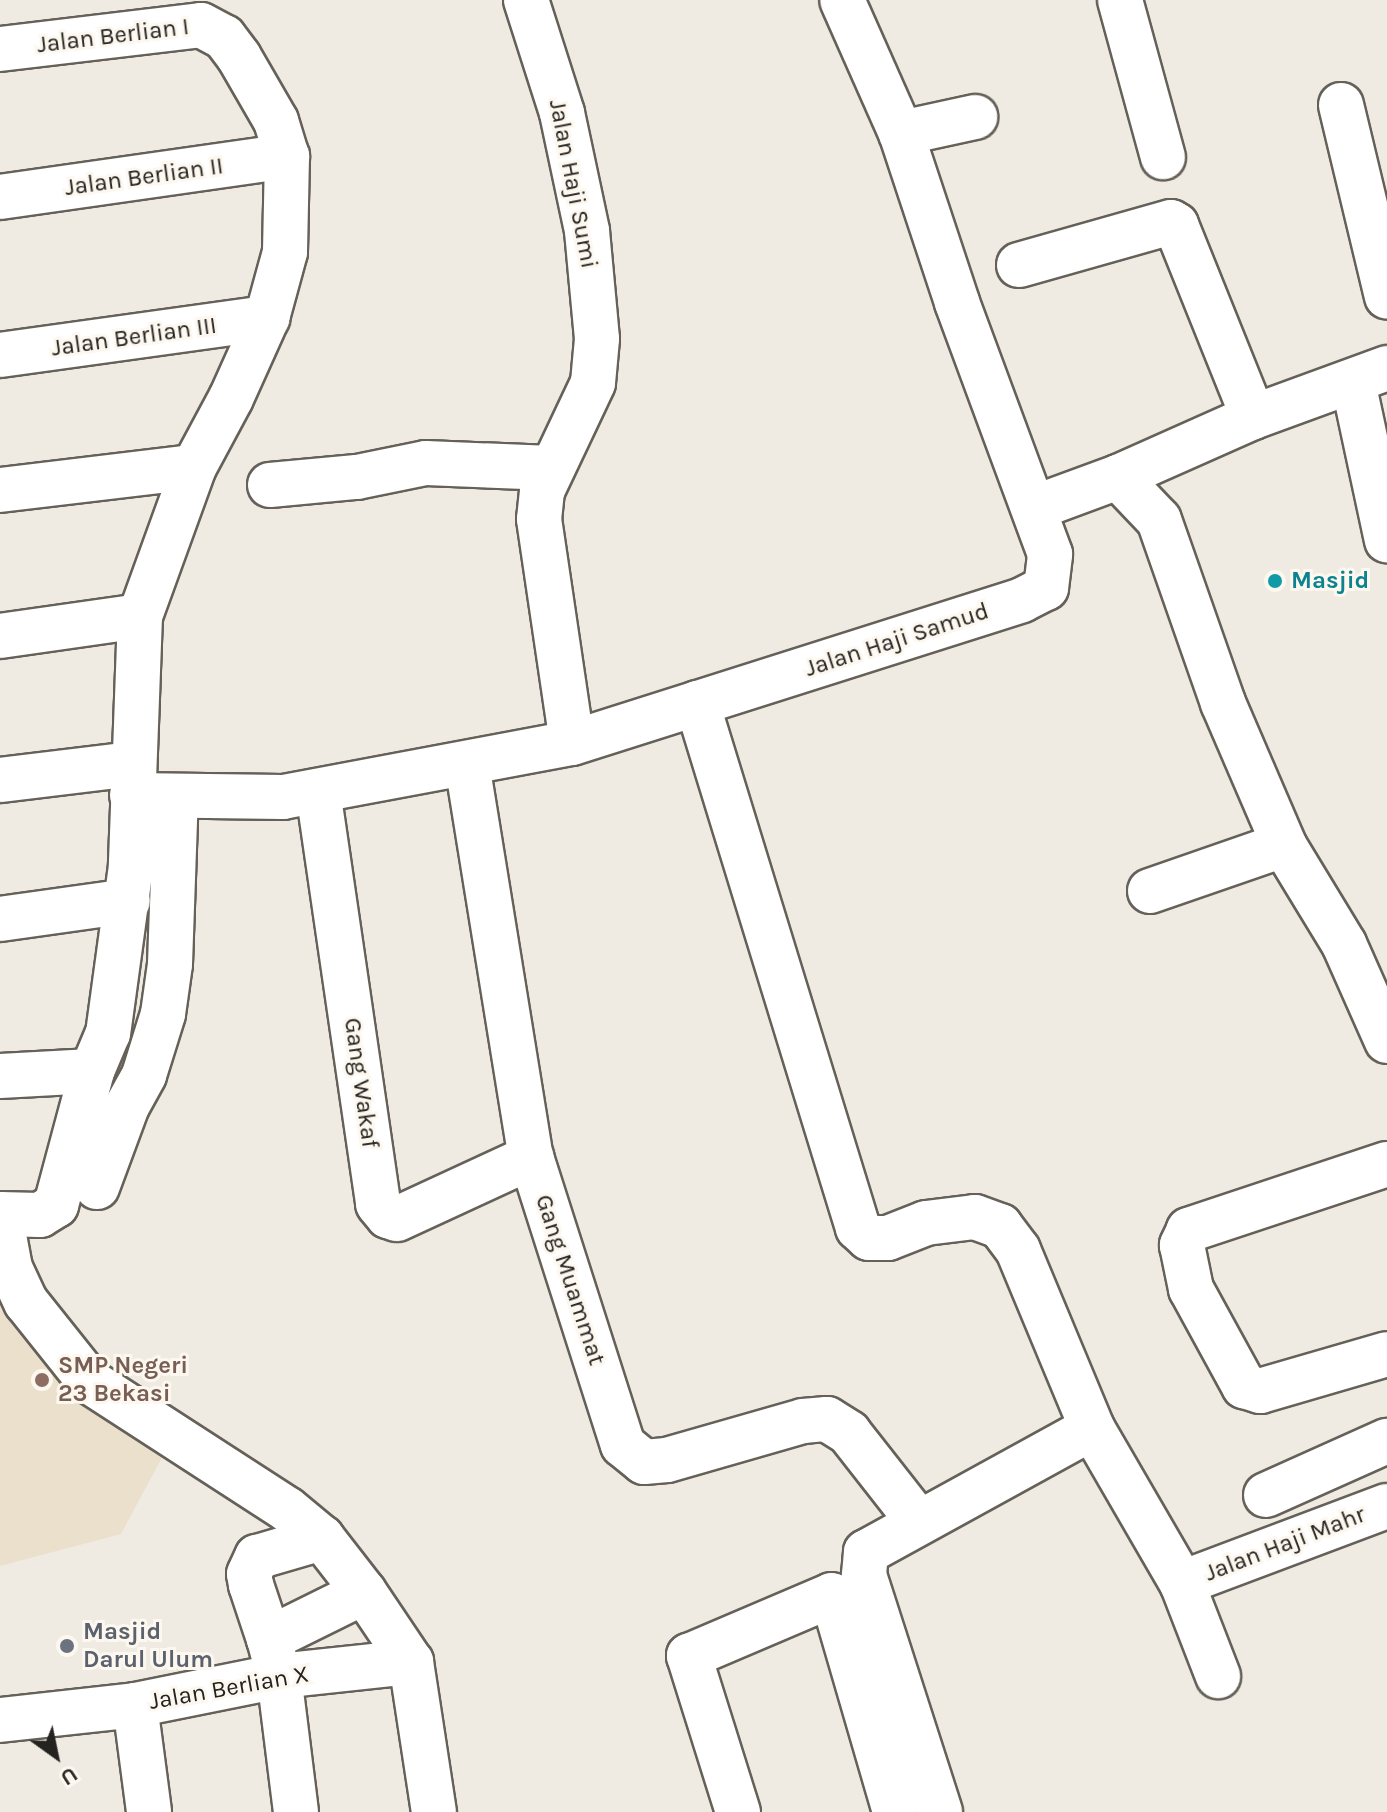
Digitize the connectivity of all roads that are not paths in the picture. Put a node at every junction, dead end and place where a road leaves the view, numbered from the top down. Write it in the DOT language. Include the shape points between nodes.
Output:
graph roads {
  1 [pos="526,0"];
  2 [pos="842,0"];
  3 [pos="1120,0"];
  4 [pos="0,49"];
  5 [pos="1341,105"];
  6 [pos="975,117"];
  7 [pos="901,133"];
  8 [pos="287,156"];
  9 [pos="1163,157"];
  10 [pos="0,197"];
  11 [pos="1019,265"];
  12 [pos="1387,297"];
  13 [pos="267,318"];
  14 [pos="0,355"];
  15 [pos="1370,375"];
  16 [pos="1253,417"];
  17 [pos="194,467"];
  18 [pos="552,468"];
  19 [pos="1118,477"];
  20 [pos="270,485"];
  21 [pos="0,490"];
  22 [pos="1034,508"];
  23 [pos="1387,540"];
  24 [pos="140,616"];
  25 [pos="0,636"];
  26 [pos="697,703"];
  27 [pos="572,743"];
  28 [pos="467,764"];
  29 [pos="0,780"];
  30 [pos="132,780"];
  31 [pos="318,791"];
  32 [pos="176,796"];
  33 [pos="1285,847"];
  34 [pos="1150,891"];
  35 [pos="128,901"];
  36 [pos="0,919"];
  37 [pos="170,964"];
  38 [pos="1387,1041"];
  39 [pos="100,1052"];
  40 [pos="0,1076"];
  41 [pos="531,1157"];
  42 [pos="1387,1164"];
  43 [pos="97,1187"];
  44 [pos="0,1214"];
  45 [pos="1387,1354"];
  46 [pos="1092,1428"];
  47 [pos="1387,1441"];
  48 [pos="1266,1495"];
  49 [pos="1387,1506"];
  50 [pos="918,1521"];
  51 [pos="322,1538"];
  52 [pos="1182,1583"];
  53 [pos="364,1592"];
  54 [pos="274,1658"];
  55 [pos="411,1662"];
  56 [pos="1218,1676"];
  57 [pos="135,1705"];
  58 [pos="0,1720"];
  59 [pos="149,1812"];
  60 [pos="296,1812"];
  61 [pos="434,1812"];
  62 [pos="738,1812"];
  63 [pos="895,1812"];
  64 [pos="940,1812"];
  1 -- 18 [label="street, Jalan Haji Sumi" via="562,113 587,231 597,339 593,383"];
  2 -- 7 [label="street, Jalan Haji Samud"];
  3 -- 9 [label="street"];
  4 -- 8 [label="street, Jalan Berlian I" via="201,25 224,37 276,121"];
  5 -- 12 [label="street"];
  6 -- 7 [label="street"];
  7 -- 22 [label="street, Jalan Haji Samud"];
  8 -- 10 [label="street, Jalan Berlian II"];
  8 -- 13 [label="street" via="285,252"];
  11 -- 16 [label="street" via="1171,222 1176,225"];
  13 -- 14 [label="street, Jalan Berlian III"];
  13 -- 17 [label="street"];
  15 -- 16 [label="street"];
  15 -- 23 [label="street"];
  16 -- 19 [label="street"];
  17 -- 21 [label="street"];
  17 -- 24 [label="street"];
  18 -- 20 [label="street" via="426,463 357,477"];
  18 -- 27 [label="street, Jalan Haji Sumi" via="542,491 539,519"];
  19 -- 22 [label="street"];
  19 -- 33 [label="street" via="1159,520 1223,703"];
  22 -- 26 [label="street, Jalan Haji Samud" via="1050,554 1046,588"];
  24 -- 25 [label="street"];
  24 -- 30 [label="street"];
  26 -- 27 [label="street, Jalan Haji Samud"];
  26 -- 46 [label="street" via="858,1228 869,1238 878,1238 926,1223 975,1217 1000,1226 1018,1250"];
  27 -- 28 [label="street, Jalan Haji Samud"];
  28 -- 31 [label="street, Jalan Haji Samud"];
  28 -- 41 [label="street, Gang Muammat"];
  29 -- 30 [label="street, Jalan Haji Samud"];
  30 -- 32 [label="street, Jalan Haji Samud"];
  30 -- 35 [label="street"];
  31 -- 32 [label="street, Jalan Haji Samud" via="283,797"];
  31 -- 41 [label="street, Gang Wakaf" via="378,1204 397,1219"];
  32 -- 37 [label="street"];
  33 -- 34 [label="street"];
  33 -- 38 [label="street" via="1344,944"];
  35 -- 36 [label="street"];
  35 -- 39 [label="street"];
  37 -- 39 [label="street" via="128,1037"];
  37 -- 43 [label="street" via="163,1014 144,1075"];
  39 -- 40 [label="street"];
  39 -- 44 [label="street" via="56,1205 40,1215"];
  41 -- 50 [label="street, Gang Muammat" via="623,1445 644,1462 667,1460 803,1421 827,1419 849,1433"];
  42 -- 45 [label="street" via="1189,1230 1182,1245 1191,1289 1244,1386 1260,1391"];
  44 -- 51 [label="street" via="10,1268 26,1302 89,1381 287,1509"];
  46 -- 50 [label="street"];
  46 -- 52 [label="street"];
  47 -- 48 [label="street"];
  49 -- 52 [label="street, Jalan Haji Mahr"];
  50 -- 64 [label="street" via="866,1552 864,1575"];
  51 -- 53 [label="street"];
  51 -- 54 [label="street" via="257,1557 249,1574"];
  52 -- 56 [label="street"];
  53 -- 54 [label="street"];
  53 -- 55 [label="street"];
  54 -- 55 [label="street, Jalan Berlian X"];
  54 -- 57 [label="street, Jalan Berlian X"];
  54 -- 60 [label="street"];
  55 -- 61 [label="street"];
  57 -- 58 [label="street, Jalan Berlian X"];
  57 -- 59 [label="street"];
  62 -- 63 [label="street" via="689,1656 832,1595"];
}
